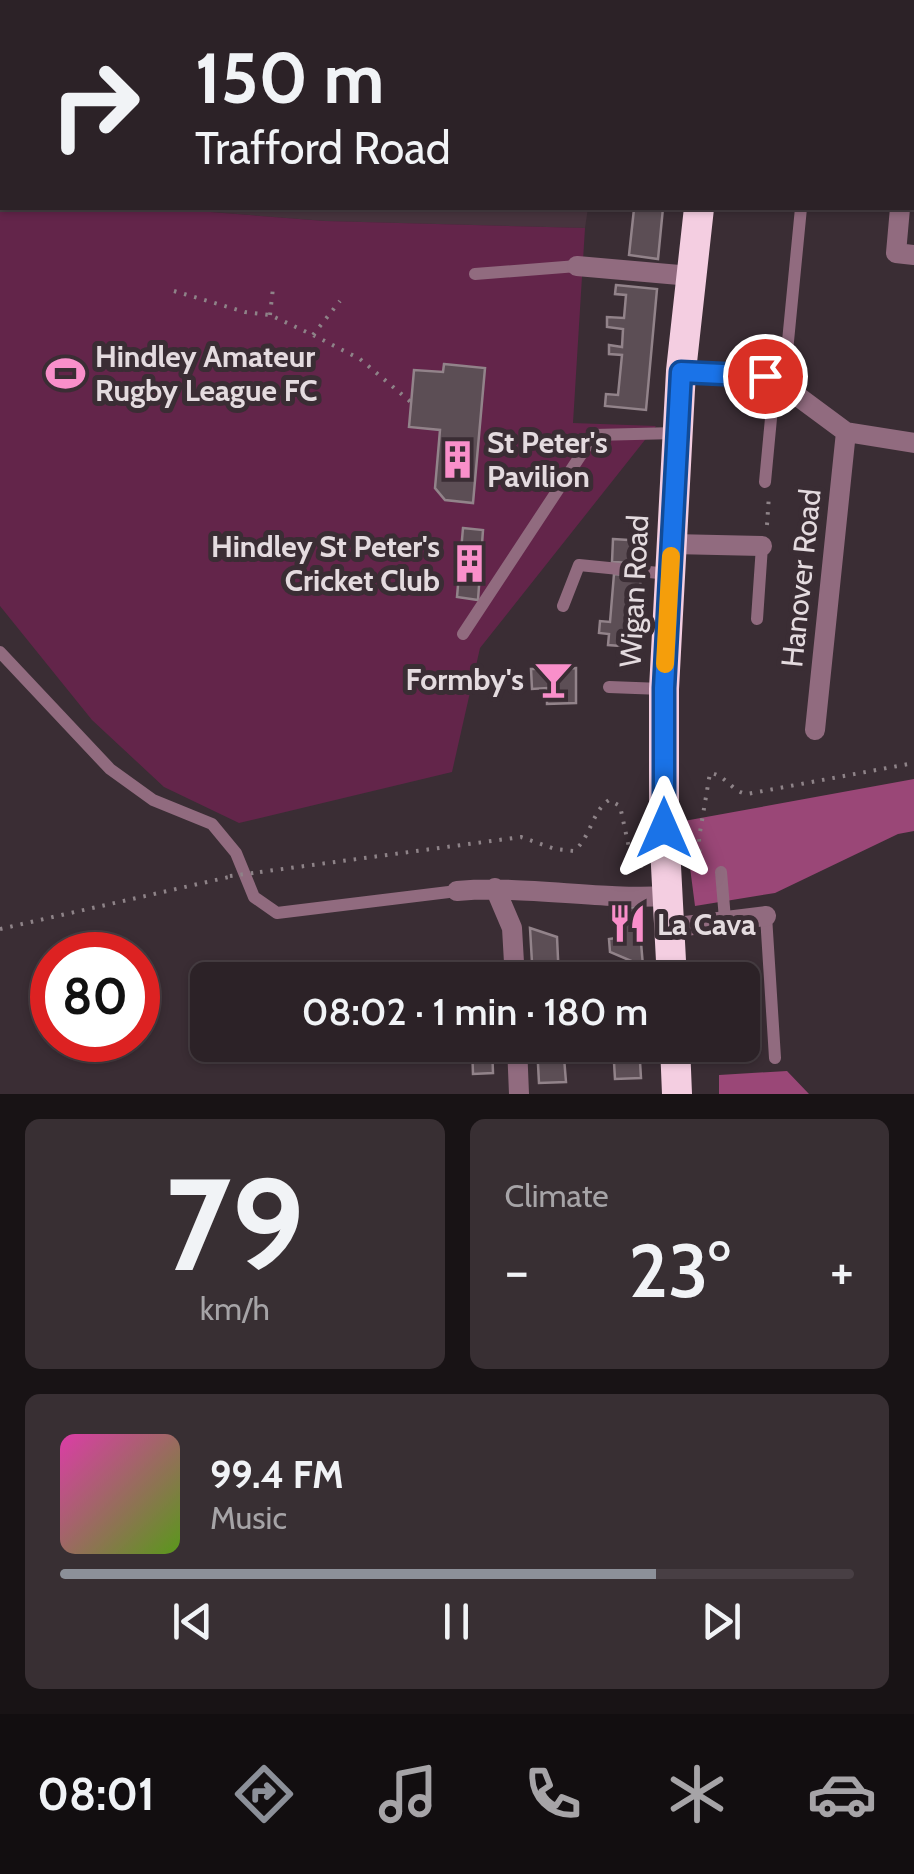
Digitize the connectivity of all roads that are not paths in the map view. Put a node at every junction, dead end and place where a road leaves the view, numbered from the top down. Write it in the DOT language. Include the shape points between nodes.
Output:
graph roads {
  1 [pos="699,210"];
  2 [pos="801,210"];
  3 [pos="900,210"];
  4 [pos="914,255"];
  5 [pos="578,266"];
  6 [pos="475,274"];
  7 [pos="690,276"];
  8 [pos="681,372"];
  9 [pos="780,381"];
  10 [pos="679,432"];
  11 [pos="846,432"];
  12 [pos="914,442"];
  13 [pos="765,482"];
  14 [pos="762,546"];
  15 [pos="670,559"];
  16 [pos="563,606"];
  17 [pos="756,619"];
  18 [pos="463,634"];
  19 [pos="0,652"];
  20 [pos="609,687"];
  21 [pos="664,688"];
  22 [pos="793,732"];
  23 [pos="720,872"];
  24 [pos="495,888"];
  25 [pos="456,892"];
  26 [pos="666,896"];
  27 [pos="766,916"];
  28 [pos="726,919"];
  29 [pos="669,928"];
  30 [pos="513,962"];
  31 [pos="671,962"];
  32 [pos="774,1058"];
  33 [pos="518,1062"];
  34 [pos="676,1062"];
  35 [pos="520,1094"];
  36 [pos="664,1094"];
  37 [pos="677,1094"];
  1 -- 7 [label="highway, Wigan Road"];
  2 -- 9 [label="lane"];
  3 -- 4 [label="street" via="896,253"];
  5 -- 6 [label="lane"];
  5 -- 7 [label="street"];
  7 -- 8 [label="highway, Wigan Road"];
  8 -- 9 [label="street"];
  8 -- 10 [label="highway, Wigan Road"];
  9 -- 11 [label="street"];
  9 -- 13 [label="lane" via="772,397"];
  10 -- 15 [label="highway, Wigan Road"];
  10 -- 18 [label="lane" via="594,435"];
  11 -- 12 [label="street"];
  11 -- 22 [label="street, Hanover Road" via="821,730"];
  14 -- 15 [label="street"];
  14 -- 17 [label="lane"];
  15 -- 16 [label="lane" via="579,565"];
  15 -- 21 [label="highway, Wigan Road"];
  19 -- 25 [label="lane" via="110,769 153,800 212,824 236,852 254,897 278,913"];
  20 -- 21 [label="lane"];
  21 -- 26 [label="highway, Wigan Road"];
  23 -- 28 [label="lane"];
  24 -- 25 [label="street"];
  24 -- 26 [label="street"];
  24 -- 30 [label="street" via="512,928"];
  26 -- 29 [label="highway, Wigan Road"];
  27 -- 28 [label="street"];
  27 -- 32 [label="lane"];
  28 -- 29 [label="street"];
  29 -- 31 [label="highway, Wigan Road"];
  33 -- 35 [label="street"];
  34 -- 37 [label="highway"];
  36 -- 37 [label="street"];
}
